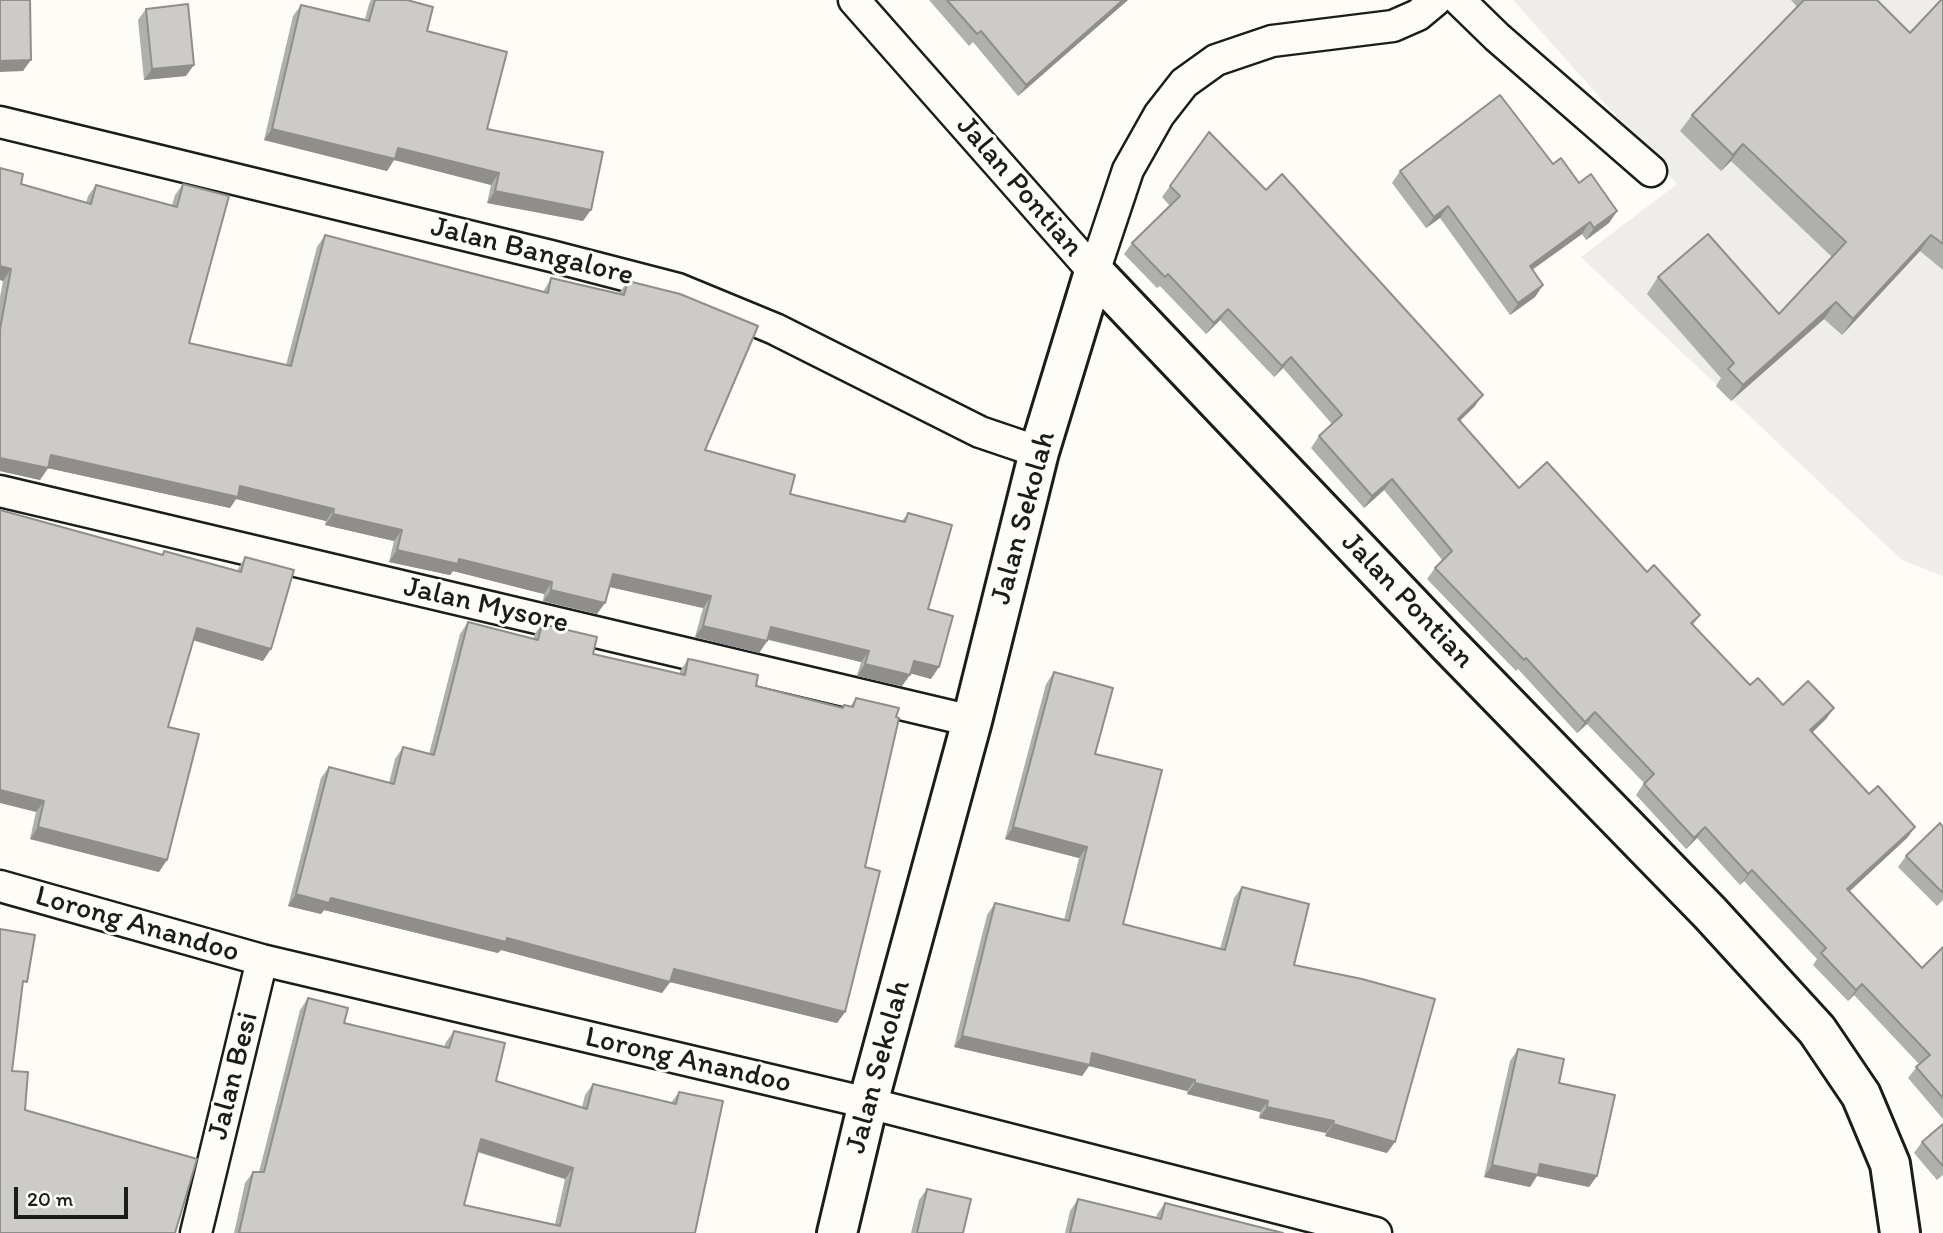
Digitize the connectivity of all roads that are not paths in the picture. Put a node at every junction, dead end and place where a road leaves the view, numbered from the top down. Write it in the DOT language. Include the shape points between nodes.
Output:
graph roads {
  1 [pos="854,0"];
  2 [pos="1436,0"];
  3 [pos="1458,0"];
  4 [pos="0,122"];
  5 [pos="1651,171"];
  6 [pos="1094,272"];
  7 [pos="1039,452"];
  8 [pos="0,491"];
  9 [pos="972,721"];
  10 [pos="0,886"];
  11 [pos="262,960"];
  12 [pos="868,1104"];
  13 [pos="196,1233"];
  14 [pos="837,1233"];
  15 [pos="1376,1233"];
  16 [pos="1900,1233"];
  1 -- 6 [label="street, Jalan Pontian"];
  2 -- 6 [label="street, Jalan Sekolah" via="1418,15 1393,26 1272,41 1216,60 1184,83 1159,115 1128,170"];
  3 -- 5 [label="street"];
  4 -- 7 [label="street, Jalan Bangalore" via="678,289 775,329 980,432"];
  6 -- 7 [label="street, Jalan Sekolah"];
  6 -- 16 [label="street, Jalan Pontian" via="1817,1030 1861,1095 1890,1164"];
  7 -- 9 [label="street, Jalan Sekolah"];
  8 -- 9 [label="street, Jalan Mysore"];
  9 -- 12 [label="street, Jalan Sekolah"];
  10 -- 11 [label="street, Lorong Anandoo"];
  11 -- 12 [label="street, Lorong Anandoo"];
  11 -- 13 [label="street, Jalan Besi"];
  12 -- 14 [label="street, Jalan Sekolah"];
  12 -- 15 [label="street, Lorong Anandoo"];
}
